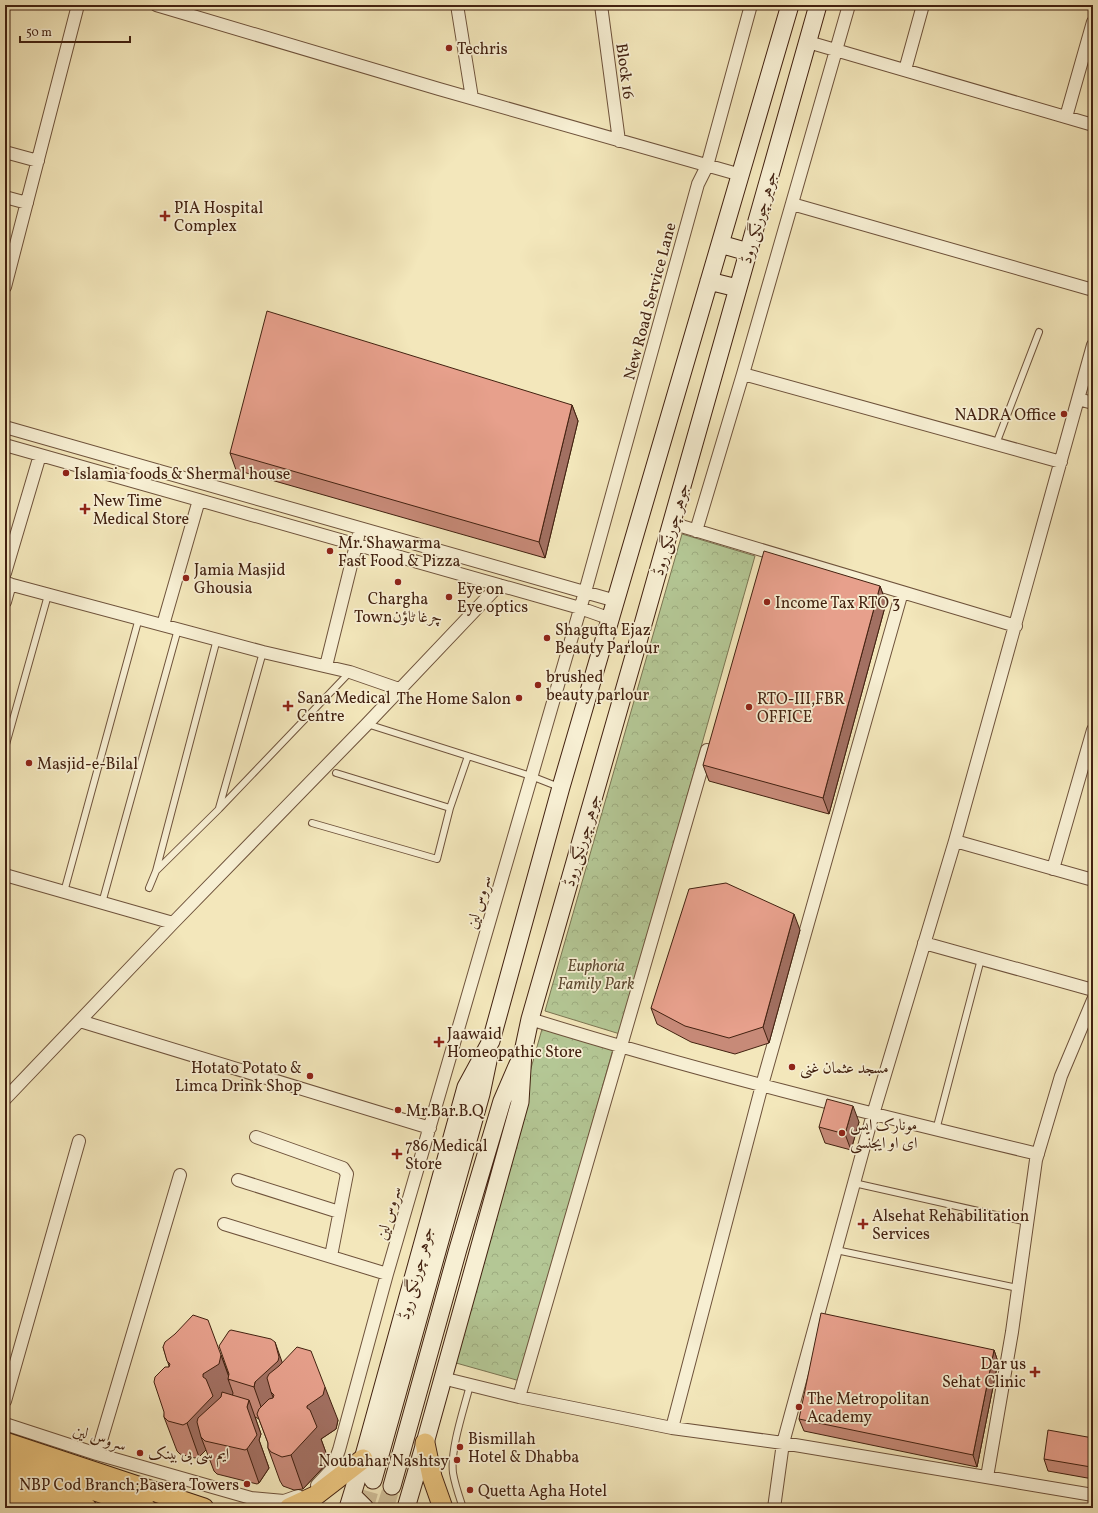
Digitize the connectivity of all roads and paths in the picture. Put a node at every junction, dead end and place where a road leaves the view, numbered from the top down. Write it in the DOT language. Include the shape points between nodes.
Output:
graph roads {
  1 [pos="78,5"];
  2 [pos="156,5"];
  3 [pos="456,5"];
  4 [pos="601,5"];
  5 [pos="751,5"];
  6 [pos="790,5"];
  7 [pos="818,5"];
  8 [pos="849,5"];
  9 [pos="924,5"];
  10 [pos="1093,22"];
  11 [pos="808,42"];
  12 [pos="836,50"];
  13 [pos="905,70"];
  14 [pos="472,98"];
  15 [pos="1066,117"];
  16 [pos="1093,125"];
  17 [pos="619,141"];
  18 [pos="5,152"];
  19 [pos="38,161"];
  20 [pos="707,166"];
  21 [pos="741,176"];
  22 [pos="5,197"];
  23 [pos="27,203"];
  24 [pos="792,204"];
  25 [pos="720,244"];
  26 [pos="748,252"];
  27 [pos="709,281"];
  28 [pos="5,287"];
  29 [pos="737,288"];
  30 [pos="1093,290"];
  31 [pos="1039,332"];
  32 [pos="1093,345"];
  33 [pos="743,374"];
  34 [pos="1078,400"];
  35 [pos="1093,403"];
  36 [pos="5,428"];
  37 [pos="996,444"];
  38 [pos="5,445"];
  39 [pos="40,455"];
  40 [pos="1061,462"];
  41 [pos="199,500"];
  42 [pos="671,523"];
  43 [pos="360,528"];
  44 [pos="696,531"];
  45 [pos="357,545"];
  46 [pos="5,573"];
  47 [pos="8,584"];
  48 [pos="499,585"];
  49 [pos="585,592"];
  50 [pos="902,592"];
  51 [pos="48,595"];
  52 [pos="616,601"];
  53 [pos="5,602"];
  54 [pos="580,608"];
  55 [pos="139,618"];
  56 [pos="611,619"];
  57 [pos="163,625"];
  58 [pos="1016,626"];
  59 [pos="178,629"];
  60 [pos="217,639"];
  61 [pos="263,652"];
  62 [pos="326,666"];
  63 [pos="350,672"];
  64 [pos="400,690"];
  65 [pos="367,724"];
  66 [pos="1093,730"];
  67 [pos="710,742"];
  68 [pos="5,748"];
  69 [pos="468,756"];
  70 [pos="336,773"];
  71 [pos="531,776"];
  72 [pos="561,787"];
  73 [pos="450,808"];
  74 [pos="219,809"];
  75 [pos="312,823"];
  76 [pos="955,841"];
  77 [pos="1053,869"];
  78 [pos="156,871"];
  79 [pos="5,875"];
  80 [pos="1093,880"];
  81 [pos="149,888"];
  82 [pos="64,892"];
  83 [pos="102,903"];
  84 [pos="172,923"];
  85 [pos="924,943"];
  86 [pos="981,959"];
  87 [pos="1093,990"];
  88 [pos="1093,1000"];
  89 [pos="530,1019"];
  90 [pos="80,1021"];
  91 [pos="491,1041"];
  92 [pos="620,1048"];
  93 [pos="523,1052"];
  94 [pos="762,1085"];
  95 [pos="5,1099"];
  96 [pos="873,1115"];
  97 [pos="430,1128"];
  98 [pos="936,1130"];
  99 [pos="256,1136"];
  100 [pos="79,1141"];
  101 [pos="1038,1154"];
  102 [pos="180,1175"];
  103 [pos="238,1180"];
  104 [pos="854,1183"];
  105 [pos="339,1212"];
  106 [pos="1027,1222"];
  107 [pos="224,1224"];
  108 [pos="836,1250"];
  109 [pos="330,1256"];
  110 [pos="387,1274"];
  111 [pos="1018,1288"];
  112 [pos="442,1378"];
  113 [pos="470,1385"];
  114 [pos="519,1397"];
  115 [pos="5,1401"];
  116 [pos="5,1424"];
  117 [pos="672,1428"];
  118 [pos="5,1442"];
  119 [pos="425,1443"];
  120 [pos="783,1443"];
  121 [pos="97,1454"];
  122 [pos="363,1459"];
  123 [pos="5,1461"];
  124 [pos="336,1473"];
  125 [pos="987,1476"];
  126 [pos="373,1480"];
  127 [pos="5,1481"];
  128 [pos="392,1486"];
  129 [pos="1093,1495"];
  130 [pos="5,1497"];
  131 [pos="350,1502"];
  132 [pos="43,1508"];
  133 [pos="87,1508"];
  134 [pos="146,1508"];
  135 [pos="204,1508"];
  136 [pos="289,1508"];
  137 [pos="365,1508"];
  138 [pos="406,1508"];
  139 [pos="444,1508"];
  140 [pos="463,1508"];
  141 [pos="774,1508"];
  1 -- 19 [label="street"];
  2 -- 14 [label="street"];
  3 -- 14 [label="street"];
  4 -- 17 [label="street, Block 16"];
  5 -- 20 [label="street, New Road Service Lane"];
  6 -- 21 [label="main road, جوہر چورنگی روڈ"];
  7 -- 11 [label="main road, جوہر چورنگی روڈ"];
  8 -- 12 [label="street"];
  9 -- 13 [label="street"];
  10 -- 15 [label="street"];
  11 -- 12 [label="street"];
  11 -- 26 [label="main road, جوہر چورنگی روڈ"];
  12 -- 13 [label="street"];
  12 -- 24 [label="street"];
  13 -- 15 [label="street"];
  14 -- 17 [label="street"];
  15 -- 16 [label="street"];
  17 -- 20 [label="street"];
  18 -- 19 [label="street"];
  19 -- 23 [label="street"];
  20 -- 21 [label="street"];
  20 -- 49 [label="street, New Road Service Lane" via="698,184"];
  21 -- 25 [label="main road, جوہر چورنگی روڈ"];
  22 -- 23 [label="street"];
  23 -- 28 [label="street"];
  24 -- 30 [label="street"];
  24 -- 33 [label="street"];
  25 -- 26 [label="main road"];
  25 -- 27 [label="main road, جوہر چورنگی روڈ"];
  26 -- 29 [label="main road, جوہر چورنگی روڈ"];
  27 -- 29 [label="main road"];
  27 -- 52 [label="main road, جوہر چورنگی روڈ"];
  29 -- 42 [label="main road, جوہر چورنگی روڈ"];
  31 -- 37 [label="lane"];
  32 -- 34 [label="street"];
  33 -- 37 [label="street"];
  33 -- 44 [label="street"];
  34 -- 35 [label="street"];
  34 -- 40 [label="street"];
  36 -- 43 [label="street"];
  37 -- 40 [label="street"];
  38 -- 39 [label="street"];
  39 -- 41 [label="street"];
  39 -- 46 [label="street"];
  40 -- 58 [label="street"];
  41 -- 45 [label="street"];
  41 -- 57 [label="street"];
  42 -- 44 [label="street"];
  42 -- 89 [label="main road, جوہر چورنگی روڈ"];
  43 -- 45 [label="street"];
  43 -- 49 [label="street"];
  44 -- 50 [label="street" via="764,555"];
  45 -- 48 [label="street"];
  45 -- 62 [label="street"];
  47 -- 51 [label="street"];
  47 -- 53 [label="street"];
  48 -- 54 [label="street"];
  48 -- 64 [label="street"];
  49 -- 52 [label="street"];
  49 -- 54 [label="street, New Road Service Lane"];
  50 -- 58 [label="street"];
  50 -- 94 [label="street"];
  51 -- 55 [label="street"];
  51 -- 68 [label="lane"];
  52 -- 56 [label="main road, جوہر چورنگی روڈ"];
  54 -- 56 [label="street"];
  54 -- 71 [label="street, سروس لین"];
  55 -- 57 [label="street"];
  55 -- 82 [label="lane"];
  56 -- 72 [label="main road, جوہر چورنگی روڈ"];
  57 -- 59 [label="street"];
  58 -- 76 [label="street"];
  59 -- 60 [label="street"];
  59 -- 83 [label="lane"];
  60 -- 61 [label="street"];
  60 -- 78 [label="lane"];
  61 -- 62 [label="street"];
  61 -- 74 [label="lane"];
  62 -- 63 [label="street"];
  63 -- 64 [label="street"];
  63 -- 74 [label="lane"];
  64 -- 65 [label="street"];
  65 -- 69 [label="lane"];
  65 -- 84 [label="street"];
  66 -- 77 [label="street"];
  67 -- 92 [label="street"];
  69 -- 71 [label="lane"];
  69 -- 73 [label="lane"];
  70 -- 73 [label="lane"];
  71 -- 72 [label="lane"];
  71 -- 97 [label="street, سروس لین"];
  72 -- 91 [label="main road, جوہر چورنگی روڈ"];
  73 -- 75 [label="lane" via="436,859"];
  74 -- 78 [label="lane"];
  76 -- 77 [label="street"];
  76 -- 85 [label="street"];
  77 -- 80 [label="street"];
  78 -- 81 [label="lane"];
  79 -- 82 [label="street"];
  82 -- 83 [label="street"];
  83 -- 84 [label="street"];
  84 -- 90 [label="street"];
  85 -- 86 [label="street"];
  85 -- 96 [label="street"];
  86 -- 87 [label="street"];
  86 -- 98 [label="lane"];
  88 -- 101 [label="street" via="1061,1076"];
  89 -- 92 [label="street"];
  89 -- 93 [label="main road, جوہر چورنگی روڈ"];
  90 -- 95 [label="street"];
  90 -- 97 [label="street"];
  91 -- 122 [label="main road, جوہر چورنگی روڈ" via="466,1087"];
  91 -- 126 [label="main road, جوہر چورنگی روڈ" via="481,1094"];
  92 -- 94 [label="street"];
  92 -- 114 [label="street"];
  93 -- 112 [label="main road, جوہر چورنگی روڈ" via="520,1102"];
  93 -- 128 [label="main road, جوہر چورنگی روڈ" via="500,1108"];
  94 -- 96 [label="street"];
  94 -- 117 [label="street"];
  96 -- 98 [label="street"];
  96 -- 104 [label="street"];
  97 -- 110 [label="street, سروس لین"];
  98 -- 101 [label="street"];
  99 -- 105 [label="street" via="343,1168 347,1174"];
  100 -- 115 [label="street"];
  101 -- 106 [label="street"];
  102 -- 121 [label="street"];
  103 -- 105 [label="street"];
  104 -- 106 [label="lane"];
  104 -- 108 [label="street"];
  105 -- 109 [label="street"];
  106 -- 111 [label="street"];
  107 -- 109 [label="street"];
  108 -- 111 [label="lane"];
  108 -- 120 [label="street" via="820,1317"];
  109 -- 110 [label="street"];
  110 -- 124 [label="street, سروس لین" via="339,1450"];
  111 -- 125 [label="street"];
  112 -- 113 [label="street"];
  112 -- 119 [label="main road, جوہر چورنگی روڈ"];
  113 -- 114 [label="street"];
  113 -- 140 [label="lane" via="454,1452 453,1471"];
  114 -- 117 [label="street"];
  116 -- 121 [label="street, سروس لین"];
  117 -- 120 [label="street"];
  118 -- 135 [label="main road"];
  119 -- 138 [label="main road, جوہر چورنگی روڈ"];
  119 -- 139 [label="main road" via="432,1477"];
  120 -- 125 [label="street"];
  120 -- 141 [label="street"];
  121 -- 124 [label="street, سروس لین" via="250,1498 284,1500 314,1488"];
  122 -- 124 [label="main road"];
  122 -- 131 [label="main road, جوہر چورنگی روڈ"];
  123 -- 134 [label="main road"];
  124 -- 136 [label="main road" via="315,1496"];
  125 -- 129 [label="street"];
  127 -- 133 [label="main road"];
  130 -- 132 [label="main road"];
  131 -- 137 [label="main road"];
}
